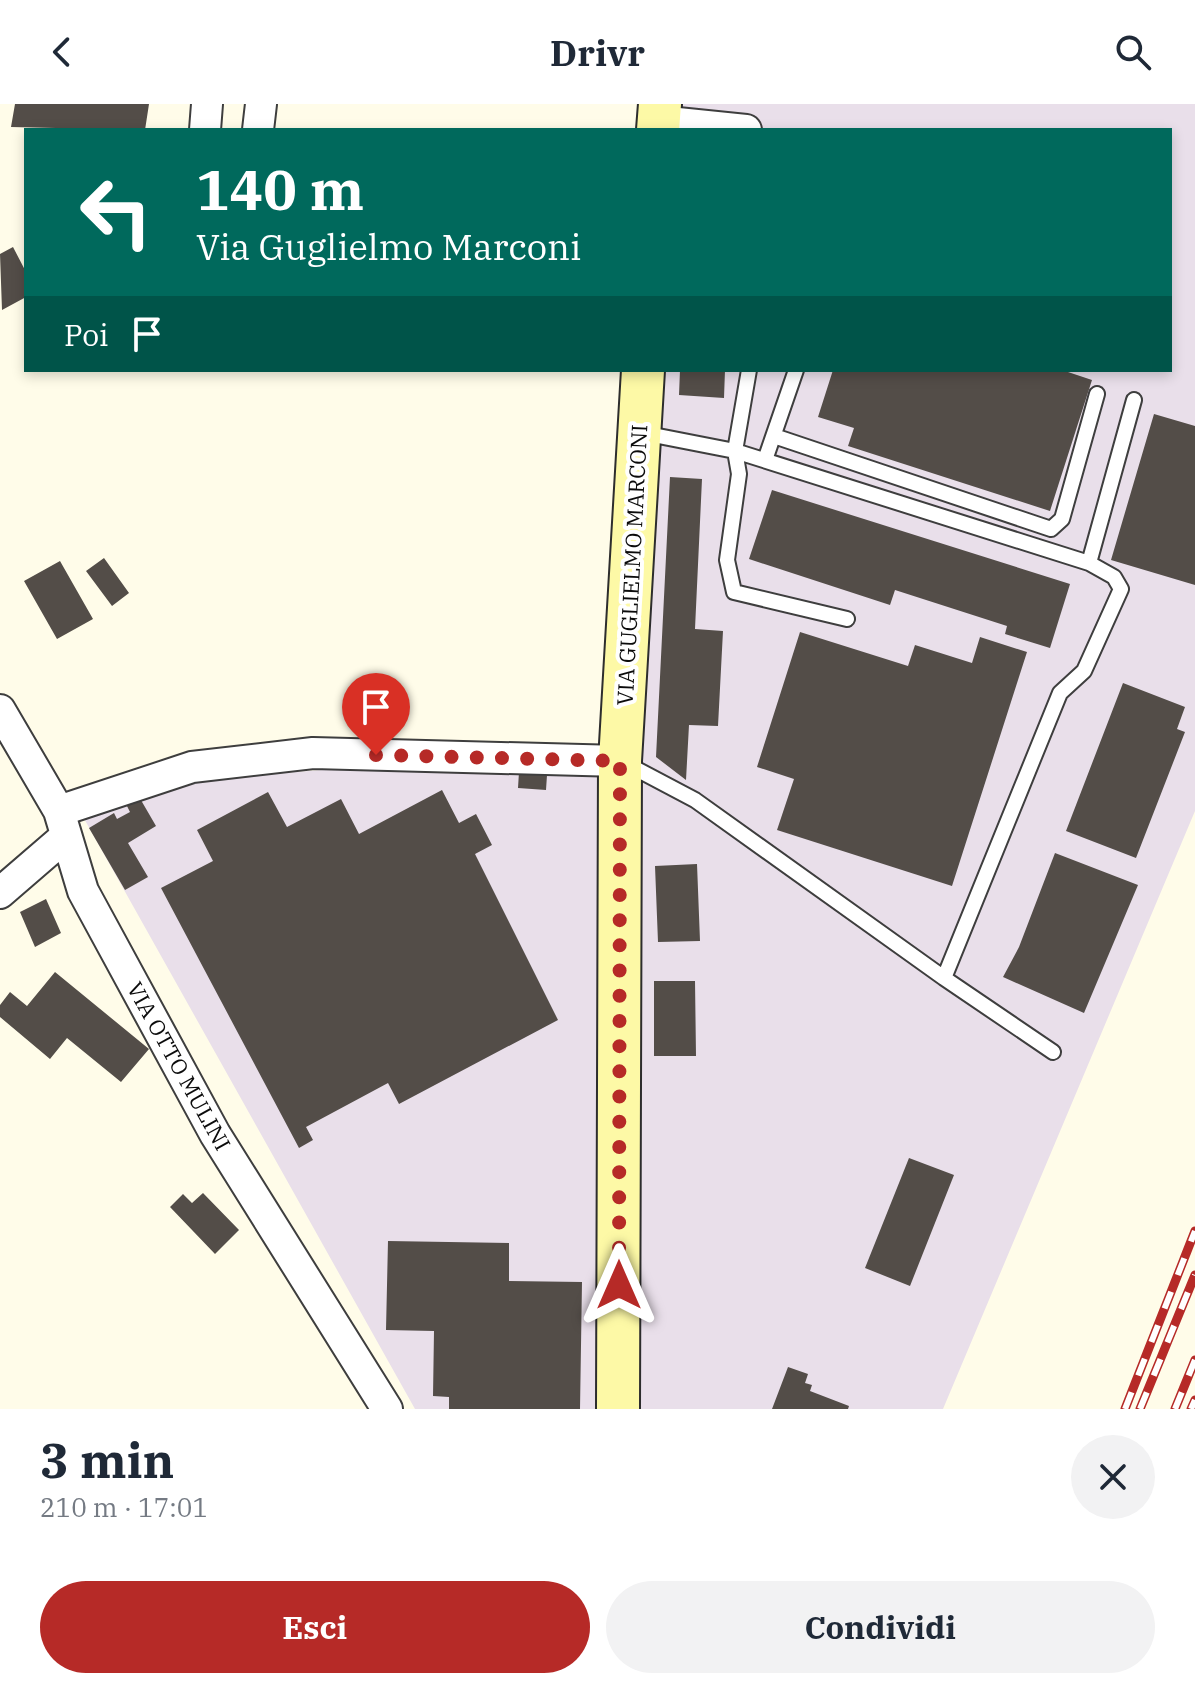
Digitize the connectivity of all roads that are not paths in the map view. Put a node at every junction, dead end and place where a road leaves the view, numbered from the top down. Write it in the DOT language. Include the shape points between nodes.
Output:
graph roads {
  1 [pos="207,104"];
  2 [pos="261,104"];
  3 [pos="659,118"];
  4 [pos="205,128"];
  5 [pos="258,128"];
  6 [pos="732,128"];
  7 [pos="643,372"];
  8 [pos="749,372"];
  9 [pos="795,372"];
  10 [pos="1097,394"];
  11 [pos="1134,400"];
  12 [pos="639,432"];
  13 [pos="774,436"];
  14 [pos="735,451"];
  15 [pos="765,460"];
  16 [pos="1089,563"];
  17 [pos="847,619"];
  18 [pos="0,710"];
  19 [pos="620,761"];
  20 [pos="62,823"];
  21 [pos="0,893"];
  22 [pos="944,978"];
  23 [pos="1053,1052"];
  24 [pos="387,1409"];
  25 [pos="618,1409"];
  1 -- 4 [label="street"];
  2 -- 5 [label="street"];
  3 -- 6 [label="street"];
  7 -- 12 [label="street, VIA GUGLIELMO MARCONI"];
  8 -- 14 [label="lane"];
  9 -- 13 [label="lane"];
  10 -- 13 [label="lane" via="1062,519 1051,529"];
  11 -- 16 [label="lane"];
  12 -- 14 [label="lane"];
  12 -- 19 [label="street, VIA GUGLIELMO MARCONI"];
  13 -- 15 [label="lane"];
  14 -- 15 [label="lane"];
  14 -- 17 [label="lane" via="739,474 727,560 734,592"];
  15 -- 16 [label="lane"];
  16 -- 22 [label="lane" via="1114,577 1121,589 1084,671 1060,693"];
  18 -- 20 [label="street, VIA OTTO MULINI"];
  19 -- 20 [label="street" via="313,753 192,767"];
  19 -- 22 [label="lane" via="695,800"];
  19 -- 25 [label="street, VIA GUGLIELMO MARCONI"];
  20 -- 21 [label="street"];
  20 -- 24 [label="street, VIA OTTO MULINI" via="83,891 215,1134"];
  22 -- 23 [label="lane"];
}
